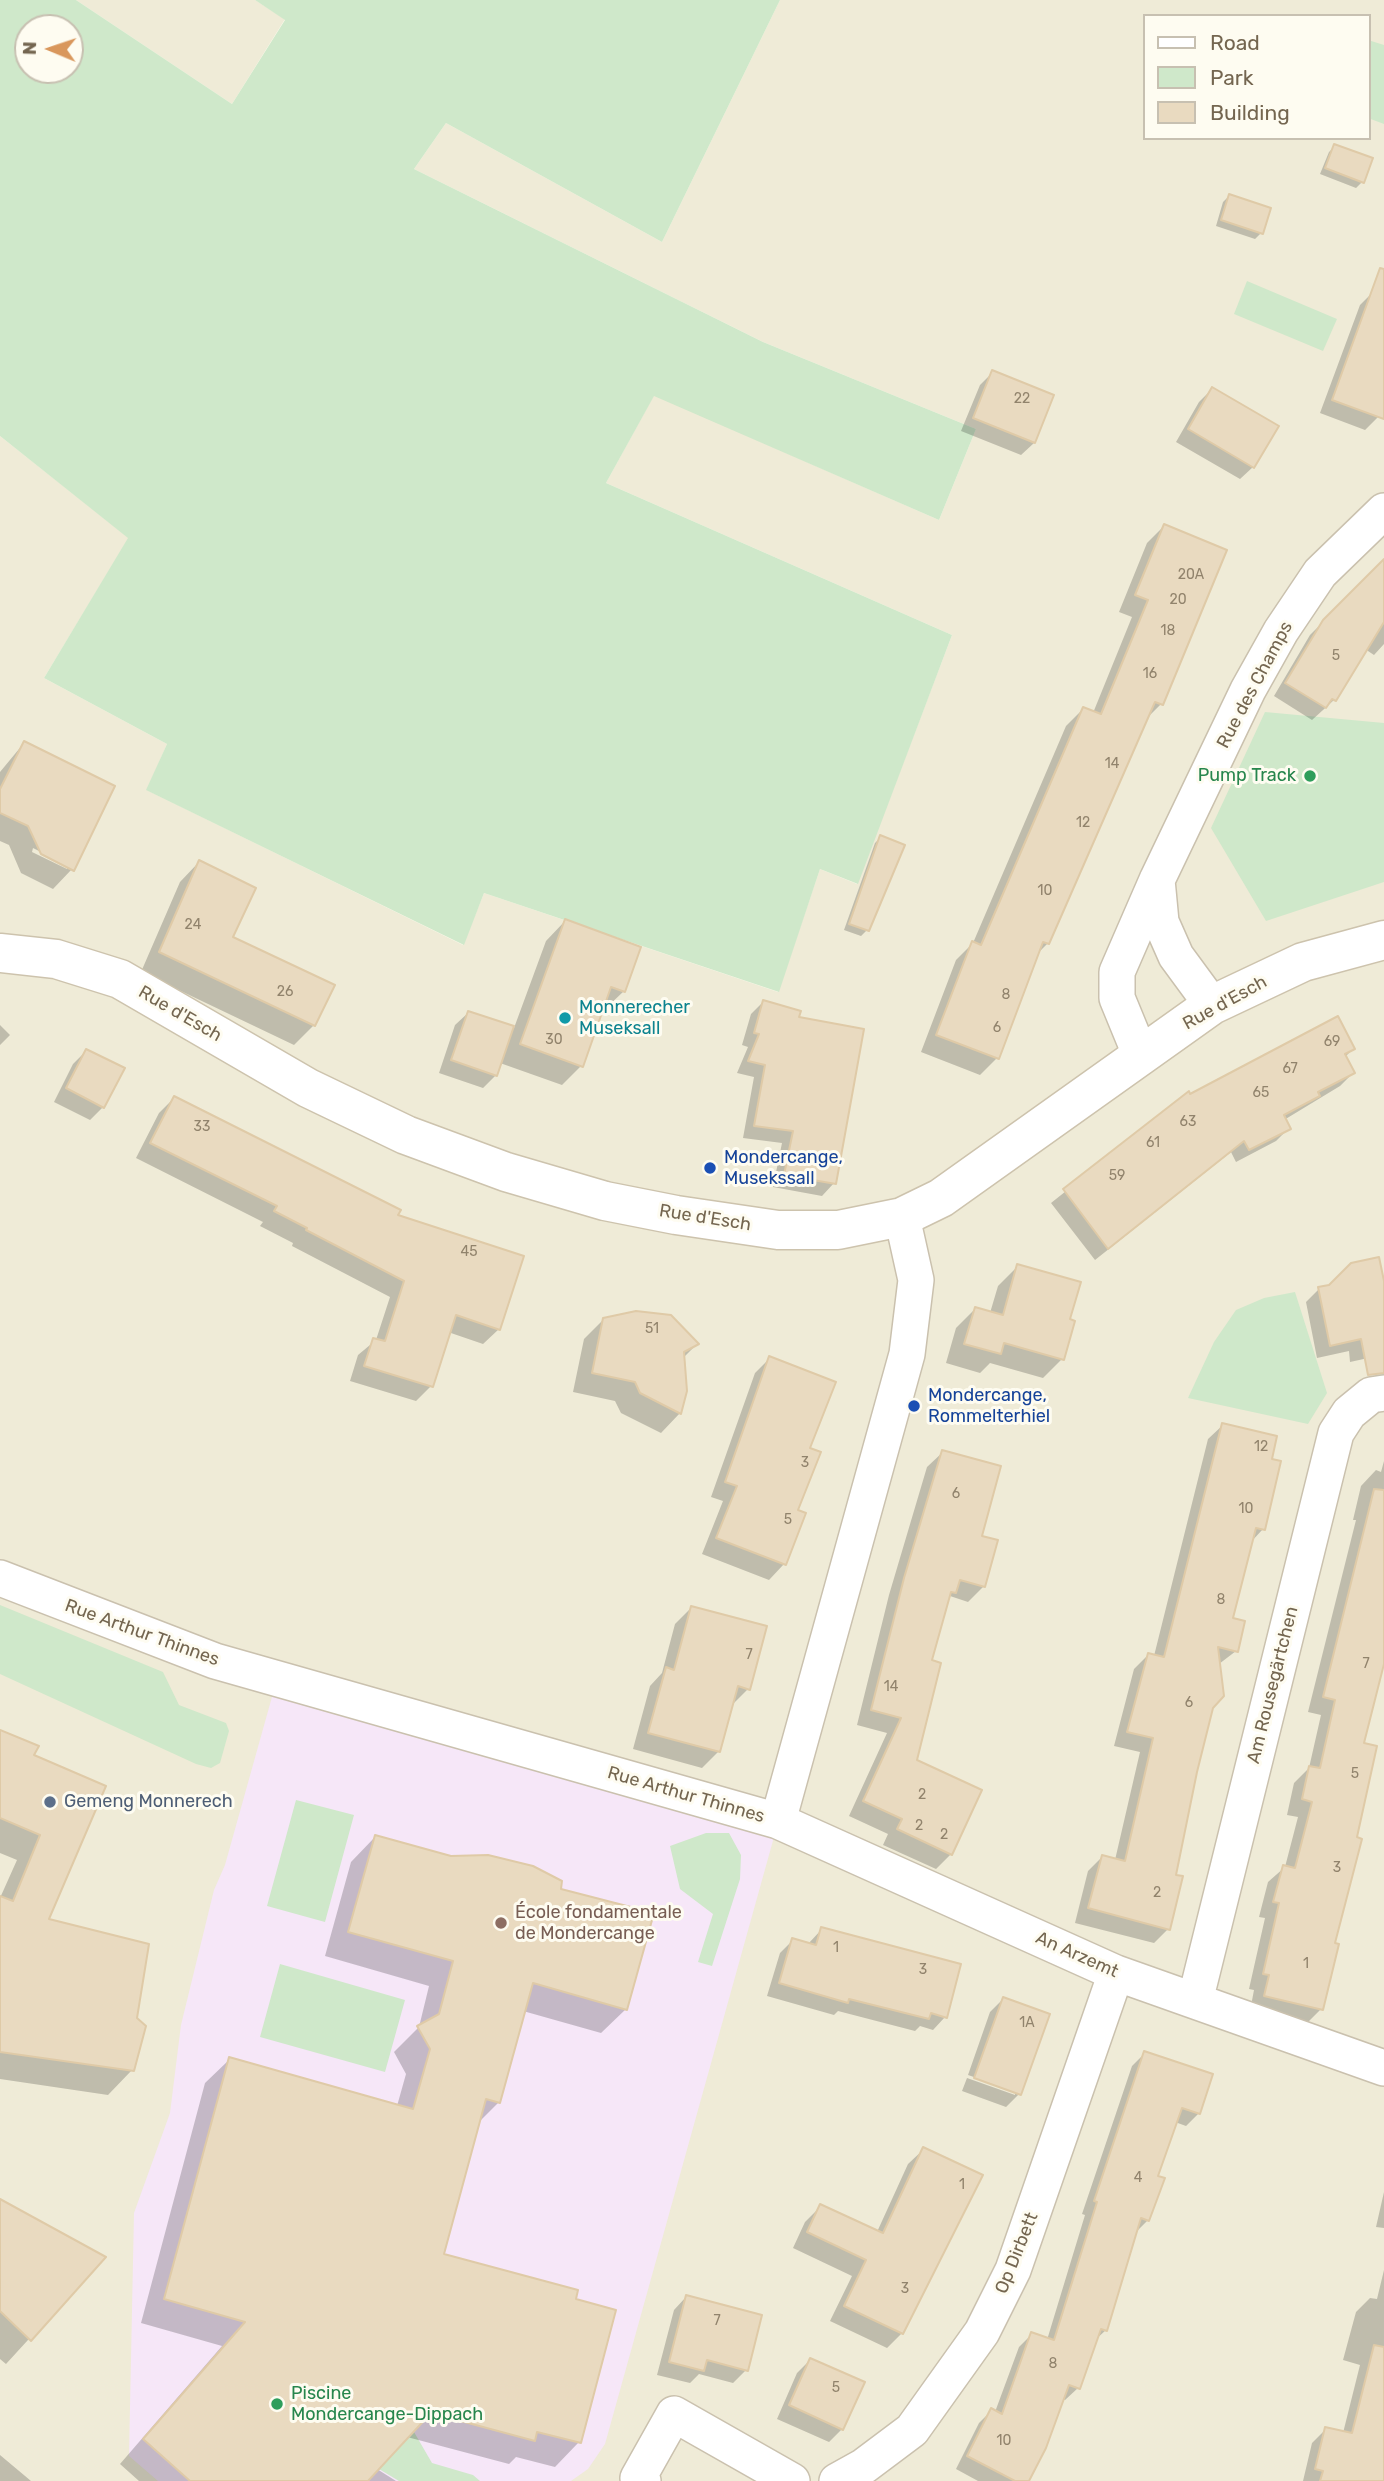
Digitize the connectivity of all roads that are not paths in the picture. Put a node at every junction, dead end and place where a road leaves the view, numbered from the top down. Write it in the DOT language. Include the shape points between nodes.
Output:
graph roads {
  1 [pos="1384,511"];
  2 [pos="1157,880"];
  3 [pos="1384,940"];
  4 [pos="0,953"];
  5 [pos="1212,1005"];
  6 [pos="1140,1054"];
  7 [pos="902,1217"];
  8 [pos="1384,1393"];
  9 [pos="0,1578"];
  10 [pos="778,1821"];
  11 [pos="1116,1973"];
  12 [pos="1195,2001"];
  13 [pos="1384,2068"];
  14 [pos="643,2481"];
  15 [pos="792,2481"];
  16 [pos="837,2481"];
  1 -- 2 [label="street, Rue des Champs" via="1320,573 1281,631"];
  2 -- 5 [label="street" via="1161,922 1176,956"];
  2 -- 6 [label="street, Rue des Champs" via="1117,972 1117,998"];
  3 -- 5 [label="main road, Rue d'Esch" via="1303,962"];
  4 -- 7 [label="main road, Rue d'Esch" via="56,959 120,979 309,1088 406,1135 567,1189 676,1215 778,1230 838,1230"];
  5 -- 6 [label="main road, Rue d'Esch"];
  6 -- 7 [label="main road, Rue d'Esch" via="952,1191"];
  7 -- 10 [label="street, Rue Arthur Thinnes" via="916,1280 907,1354"];
  8 -- 12 [label="street, Am Rousegärtchen" via="1371,1395 1349,1413 1336,1433"];
  9 -- 10 [label="street, Rue Arthur Thinnes" via="215,1661"];
  10 -- 11 [label="street, An Arzemt"];
  11 -- 12 [label="street, An Arzemt"];
  11 -- 16 [label="street, Op Dirbett" via="1013,2270 982,2332 912,2430"];
  12 -- 13 [label="street, An Arzemt"];
  14 -- 15 [label="street" via="638,2478 674,2414"];
}
